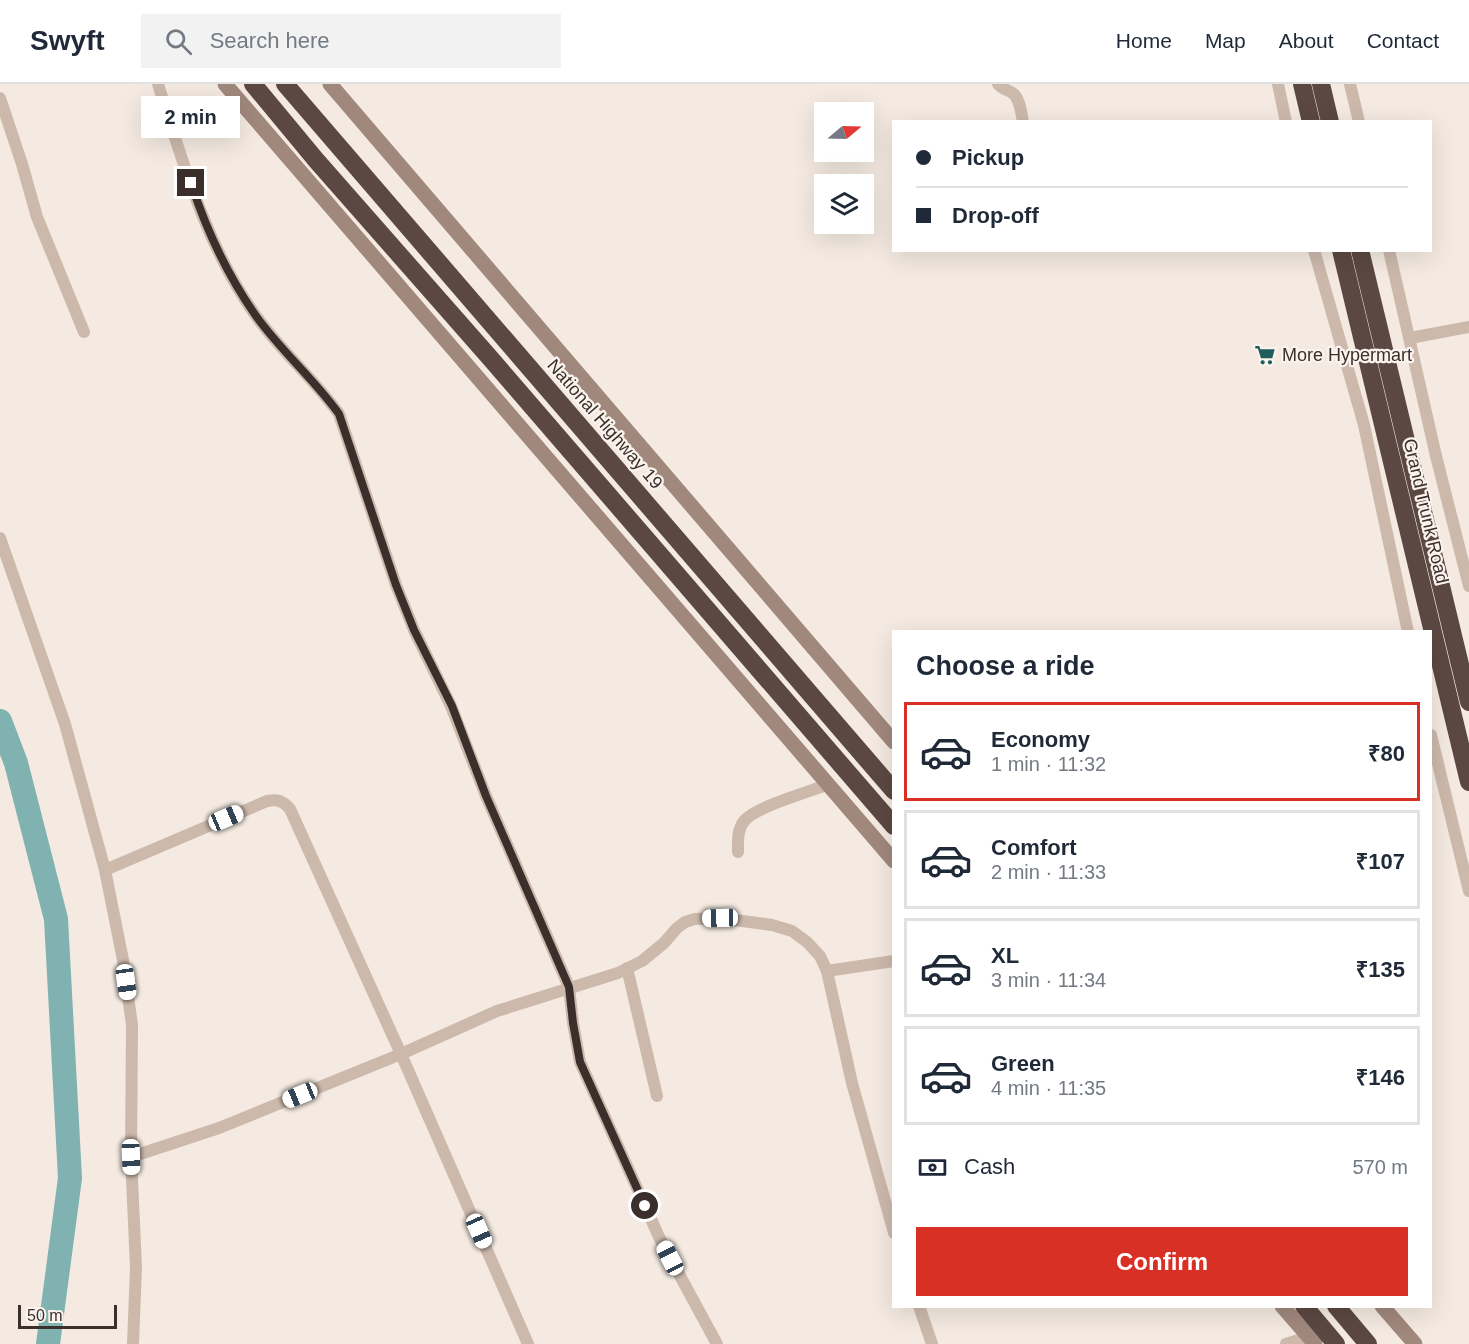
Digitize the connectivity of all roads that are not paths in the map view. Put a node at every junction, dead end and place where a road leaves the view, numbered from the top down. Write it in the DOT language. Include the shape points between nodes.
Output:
graph roads {
  1 [pos="158,84"];
  2 [pos="225,84"];
  3 [pos="253,84"];
  4 [pos="285,84"];
  5 [pos="330,84"];
  6 [pos="998,84"];
  7 [pos="1278,84"];
  8 [pos="1302,84"];
  9 [pos="1321,84"];
  10 [pos="1350,84"];
  11 [pos="0,98"];
  12 [pos="1022,120"];
  13 [pos="1286,120"];
  14 [pos="1311,120"];
  15 [pos="1330,120"];
  16 [pos="1359,120"];
  17 [pos="1315,252"];
  18 [pos="1341,252"];
  19 [pos="1360,252"];
  20 [pos="1389,252"];
  21 [pos="1469,327"];
  22 [pos="84,332"];
  23 [pos="1410,338"];
  24 [pos="0,538"];
  25 [pos="1469,586"];
  26 [pos="1408,630"];
  27 [pos="1469,702"];
  28 [pos="1432,739"];
  29 [pos="892,740"];
  30 [pos="1469,782"];
  31 [pos="829,784"];
  32 [pos="892,789"];
  33 [pos="892,824"];
  34 [pos="738,852"];
  35 [pos="892,859"];
  36 [pos="105,870"];
  37 [pos="1469,891"];
  38 [pos="892,961"];
  39 [pos="627,968"];
  40 [pos="827,971"];
  41 [pos="569,987"];
  42 [pos="401,1054"];
  43 [pos="657,1095"];
  44 [pos="131,1157"];
  45 [pos="892,1226"];
  46 [pos="920,1308"];
  47 [pos="1284,1308"];
  48 [pos="1306,1308"];
  49 [pos="1338,1308"];
  50 [pos="1384,1308"];
  51 [pos="1312,1340"];
  52 [pos="133,1344"];
  53 [pos="528,1344"];
  54 [pos="717,1344"];
  55 [pos="932,1344"];
  56 [pos="1286,1344"];
  57 [pos="1336,1344"];
  58 [pos="1368,1344"];
  59 [pos="1415,1344"];
  1 -- 41 [label="street" via="197,202 226,265 255,315 339,414 396,585 452,706 486,796"];
  2 -- 31 [label="main road"];
  3 -- 33 [label="highway"];
  4 -- 32 [label="highway, National Highway 19"];
  5 -- 29 [label="main road"];
  6 -- 12 [label="street" via="1017,98"];
  7 -- 13 [label="street"];
  8 -- 14 [label="highway"];
  9 -- 15 [label="highway"];
  10 -- 16 [label="street"];
  11 -- 22 [label="street" via="37,217"];
  17 -- 26 [label="street" via="1364,425"];
  18 -- 30 [label="highway, Grand Trunk Road"];
  19 -- 27 [label="highway, Grand Trunk Road"];
  20 -- 23 [label="street"];
  21 -- 23 [label="street"];
  23 -- 25 [label="street"];
  24 -- 36 [label="street" via="65,724"];
  28 -- 37 [label="street"];
  31 -- 34 [label="street" via="745,820 738,831"];
  31 -- 35 [label="main road"];
  36 -- 42 [label="street" via="267,801 284,802"];
  36 -- 44 [label="street" via="132,1025"];
  38 -- 40 [label="street"];
  39 -- 40 [label="street" via="686,922 720,918 792,931 820,956"];
  39 -- 41 [label="street"];
  39 -- 43 [label="street"];
  40 -- 45 [label="street" via="852,1083"];
  41 -- 42 [label="street" via="496,1011"];
  41 -- 54 [label="street" via="580,1062 660,1239"];
  42 -- 44 [label="street" via="219,1128"];
  42 -- 53 [label="street"];
  44 -- 52 [label="street" via="136,1268"];
  46 -- 55 [label="street"];
  47 -- 51 [label="main road"];
  48 -- 57 [label="highway"];
  49 -- 58 [label="highway"];
  50 -- 59 [label="main road"];
  51 -- 56 [label="street"];
}
